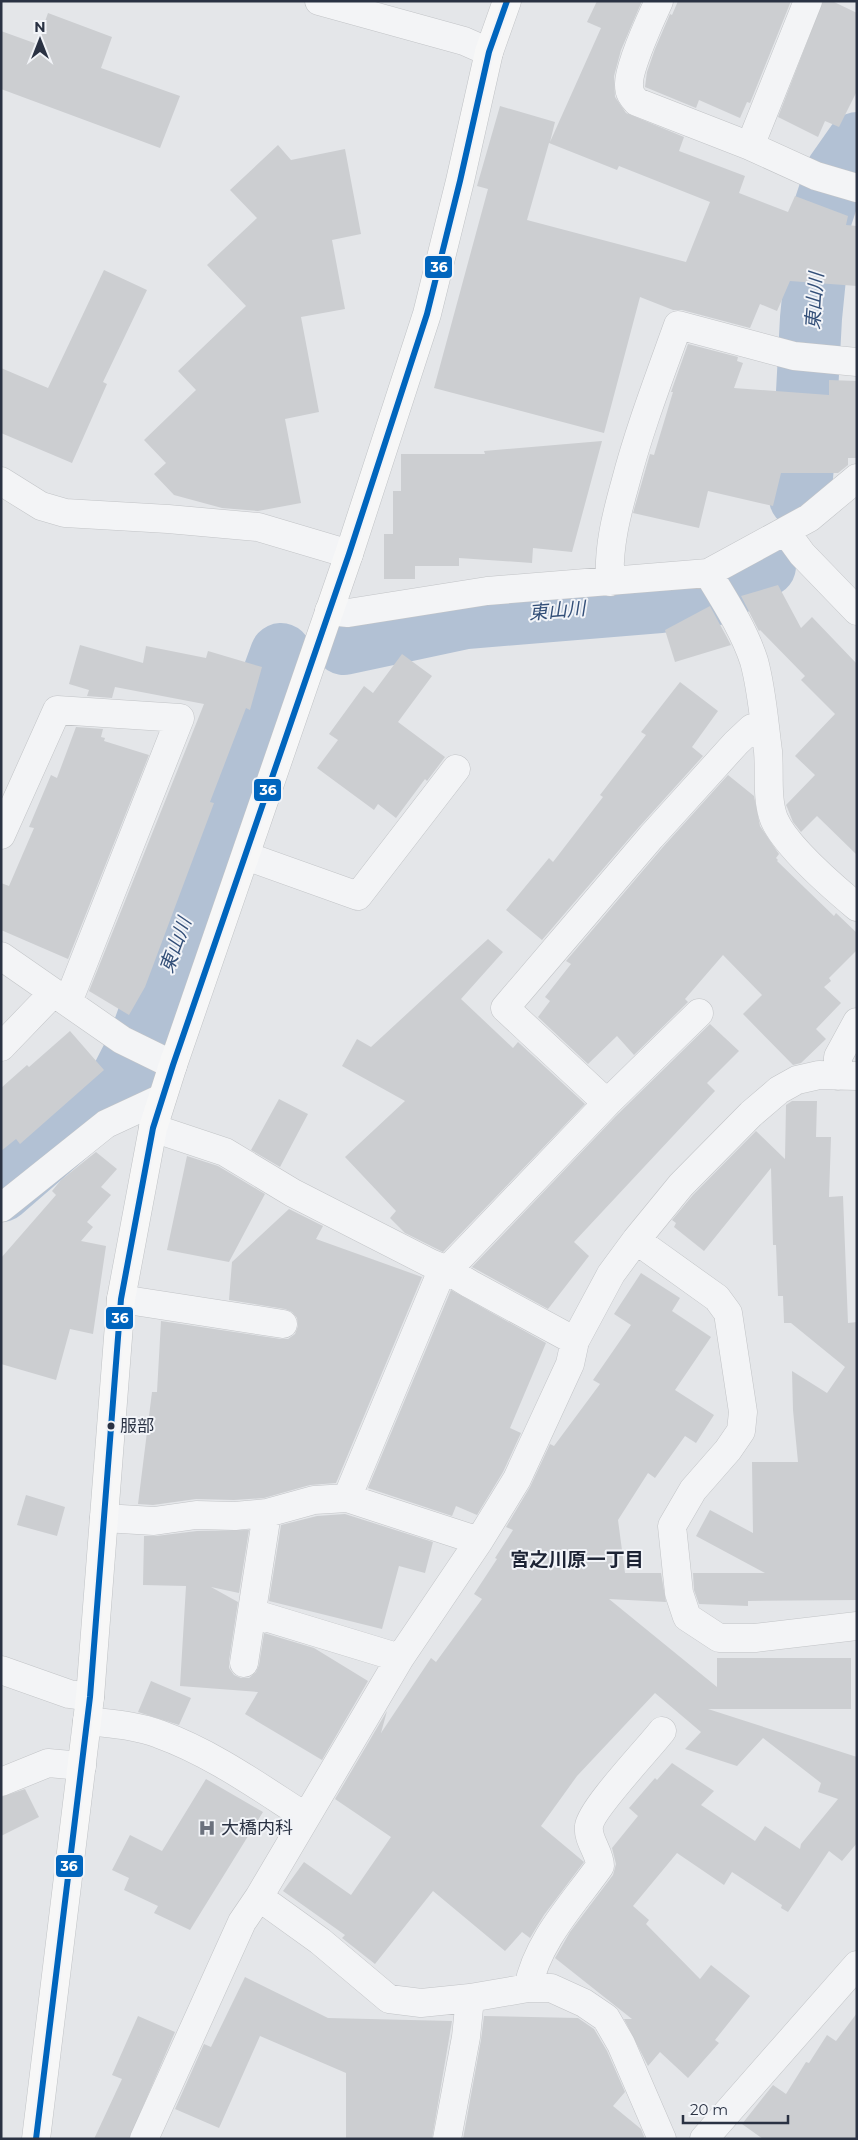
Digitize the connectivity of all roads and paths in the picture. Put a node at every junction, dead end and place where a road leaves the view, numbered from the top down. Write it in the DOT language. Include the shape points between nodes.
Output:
graph roads {
  1 [pos="318,1"];
  2 [pos="507,1"];
  3 [pos="659,1"];
  4 [pos="808,1"];
  5 [pos="348,5"];
  6 [pos="489,52"];
  7 [pos="750,146"];
  8 [pos="838,183"];
  9 [pos="857,362"];
  10 [pos="857,478"];
  11 [pos="1,481"];
  12 [pos="786,532"];
  13 [pos="350,554"];
  14 [pos="610,582"];
  15 [pos="715,585"];
  16 [pos="329,611"];
  17 [pos="857,611"];
  18 [pos="764,726"];
  19 [pos="456,769"];
  20 [pos="1,835"];
  21 [pos="246,856"];
  22 [pos="857,907"];
  23 [pos="1,956"];
  24 [pos="60,997"];
  25 [pos="699,1013"];
  26 [pos="857,1022"];
  27 [pos="1,1047"];
  28 [pos="173,1065"];
  29 [pos="847,1076"];
  30 [pos="162,1098"];
  31 [pos="607,1102"];
  32 [pos="153,1128"];
  33 [pos="1,1208"];
  34 [pos="636,1240"];
  35 [pos="447,1270"];
  36 [pos="121,1299"];
  37 [pos="283,1324"];
  38 [pos="576,1341"];
  39 [pos="347,1498"];
  40 [pos="268,1513"];
  41 [pos="104,1518"];
  42 [pos="479,1542"];
  43 [pos="252,1613"];
  44 [pos="857,1626"];
  45 [pos="400,1658"];
  46 [pos="244,1662"];
  47 [pos="1,1670"];
  48 [pos="88,1709"];
  49 [pos="662,1731"];
  50 [pos="82,1766"];
  51 [pos="1,1782"];
  52 [pos="306,1817"];
  53 [pos="259,1897"];
  54 [pos="857,1966"];
  55 [pos="528,1988"];
  56 [pos="470,1998"];
  57 [pos="36,2139"];
  58 [pos="144,2139"];
  59 [pos="447,2139"];
  60 [pos="662,2139"];
  61 [pos="704,2139"];
  1 -- 5 [label="street"];
  2 -- 6 [label="main road"];
  3 -- 7 [label="street" via="631,75 631,95 637,102"];
  4 -- 7 [label="street"];
  5 -- 6 [label="street" via="464,41"];
  6 -- 13 [label="main road" via="427,314"];
  7 -- 8 [label="street"];
  9 -- 14 [label="street" via="807,356 678,325 636,441 616,516 609,561"];
  10 -- 12 [label="street" via="809,518"];
  11 -- 13 [label="street" via="40,506 64,513 258,527"];
  12 -- 15 [label="street"];
  12 -- 17 [label="street" via="802,554"];
  13 -- 16 [label="main road"];
  14 -- 15 [label="street"];
  14 -- 16 [label="street" via="487,592 348,613"];
  15 -- 18 [label="street" via="754,660"];
  16 -- 21 [label="main road"];
  18 -- 22 [label="street" via="774,818 790,844"];
  18 -- 31 [label="street" via="752,728 736,743 505,1008"];
  19 -- 21 [label="street" via="358,896"];
  20 -- 24 [label="street" via="57,710 180,718"];
  21 -- 28 [label="main road"];
  23 -- 24 [label="street"];
  24 -- 27 [label="street"];
  24 -- 28 [label="street" via="122,1040"];
  25 -- 31 [label="street"];
  26 -- 29 [label="street" via="838,1056"];
  28 -- 30 [label="main road"];
  29 -- 34 [label="street" via="819,1075 797,1080 779,1090 681,1185"];
  30 -- 32 [label="main road"];
  30 -- 33 [label="street" via="106,1124"];
  31 -- 35 [label="street"];
  32 -- 35 [label="street" via="225,1152 293,1193"];
  32 -- 36 [label="main road"];
  34 -- 38 [label="street" via="611,1274"];
  34 -- 44 [label="street" via="718,1298 728,1313 743,1412 741,1431 693,1490 672,1526 679,1593 687,1617 719,1638 755,1638"];
  35 -- 38 [label="street"];
  35 -- 39 [label="street" via="438,1280"];
  36 -- 37 [label="street"];
  36 -- 41 [label="main road"];
  38 -- 42 [label="street" via="570,1364 517,1479"];
  39 -- 40 [label="street" via="314,1500"];
  39 -- 42 [label="street"];
  40 -- 41 [label="street" via="154,1520"];
  40 -- 43 [label="street"];
  41 -- 48 [label="main road"];
  42 -- 45 [label="street"];
  43 -- 45 [label="street"];
  43 -- 46 [label="street"];
  45 -- 52 [label="street"];
  47 -- 48 [label="street" via="69,1694"];
  48 -- 50 [label="main road"];
  48 -- 52 [label="street" via="189,1746"];
  49 -- 55 [label="street" via="598,1808 589,1826 600,1866 549,1935 532,1969"];
  50 -- 51 [label="street" via="48,1763"];
  50 -- 57 [label="main road"];
  52 -- 53 [label="street"];
  53 -- 56 [label="street" via="320,1941 389,1999 422,2002"];
  53 -- 58 [label="street" via="242,1922"];
  54 -- 61 [label="street"];
  55 -- 56 [label="street"];
  55 -- 60 [label="street" via="551,1988 584,2003 606,2018 621,2044"];
  56 -- 59 [label="street"];
}
